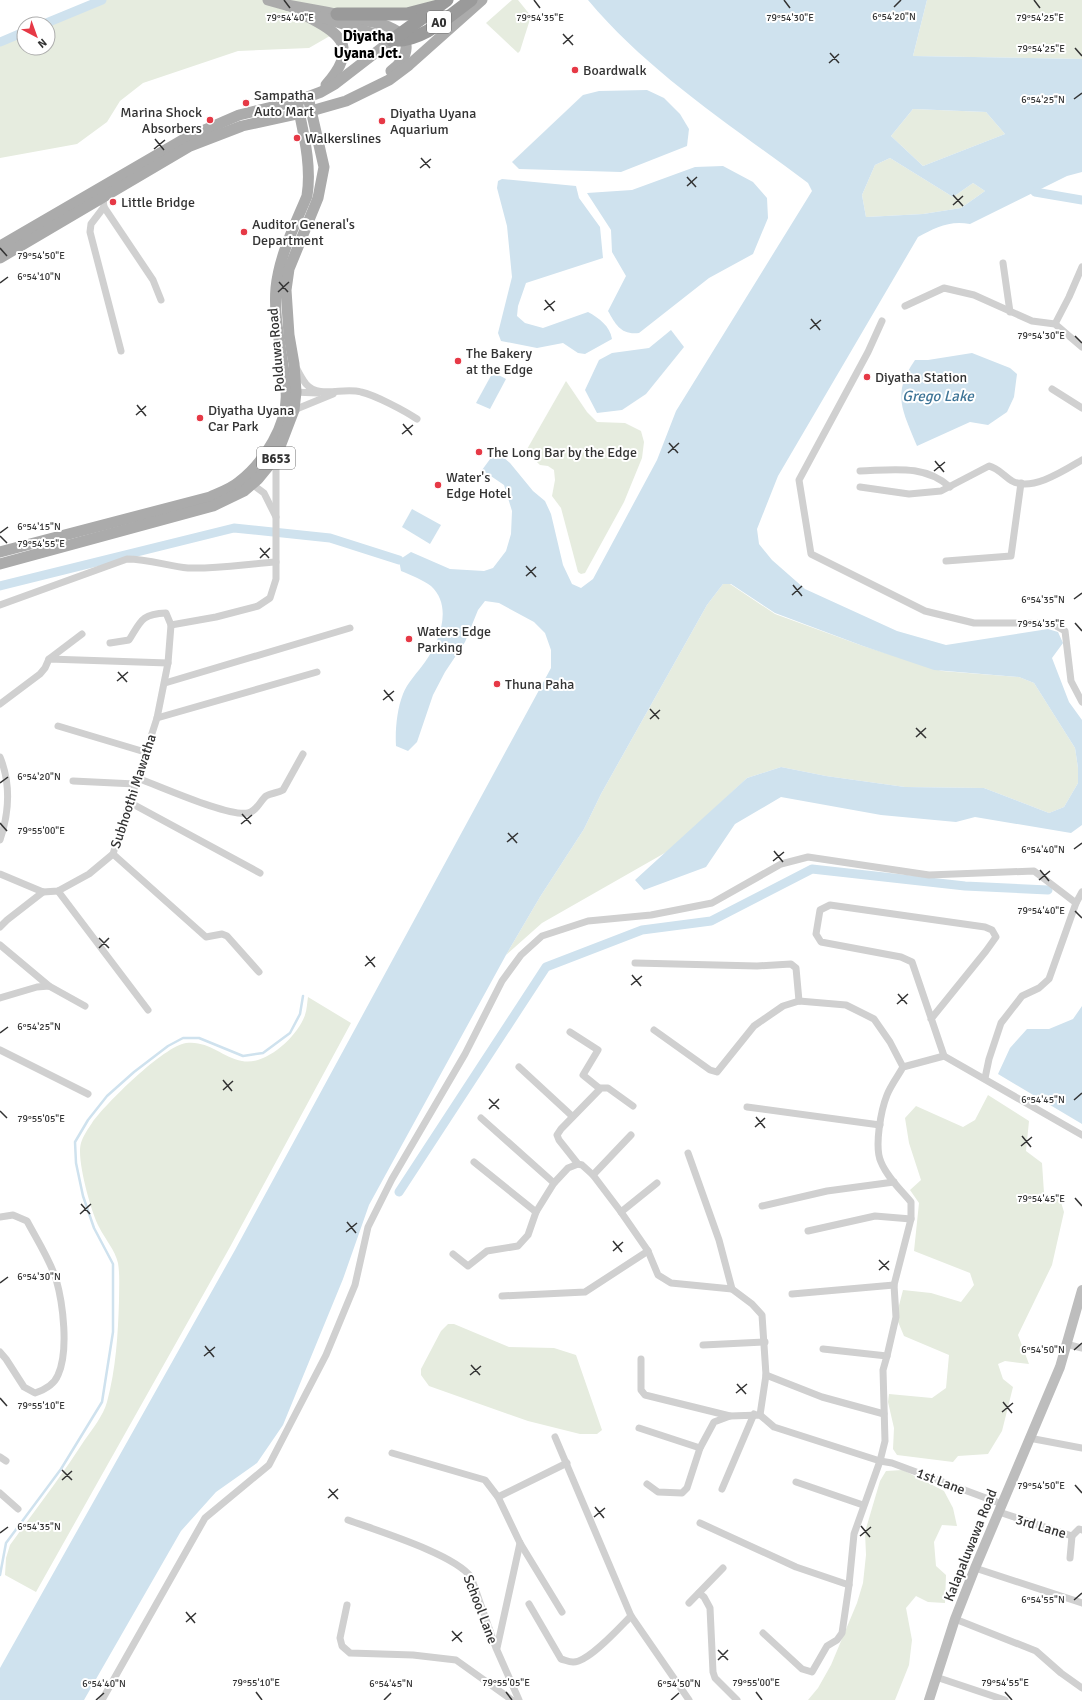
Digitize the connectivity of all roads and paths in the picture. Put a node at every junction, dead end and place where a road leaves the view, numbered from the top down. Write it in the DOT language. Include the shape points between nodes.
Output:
graph roads {
  1 [pos="268,0"];
  2 [pos="471,0"];
  3 [pos="482,0"];
  4 [pos="443,3"];
  5 [pos="287,5"];
  6 [pos="337,14"];
  7 [pos="399,38"];
  8 [pos="321,92"];
  9 [pos="361,94"];
  10 [pos="302,99"];
  11 [pos="305,112"];
  12 [pos="103,203"];
  13 [pos="0,246"];
  14 [pos="0,258"];
  15 [pos="1003,263"];
  16 [pos="1082,267"];
  17 [pos="161,300"];
  18 [pos="905,306"];
  19 [pos="1010,312"];
  20 [pos="882,321"];
  21 [pos="1055,324"];
  22 [pos="284,336"];
  23 [pos="1082,347"];
  24 [pos="121,351"];
  25 [pos="294,364"];
  26 [pos="1052,389"];
  27 [pos="342,390"];
  28 [pos="291,392"];
  29 [pos="320,393"];
  30 [pos="1082,408"];
  31 [pos="294,410"];
  32 [pos="417,419"];
  33 [pos="276,457"];
  34 [pos="1082,460"];
  35 [pos="860,471"];
  36 [pos="254,478"];
  37 [pos="1021,483"];
  38 [pos="860,487"];
  39 [pos="950,487"];
  40 [pos="149,520"];
  41 [pos="277,521"];
  42 [pos="0,552"];
  43 [pos="946,561"];
  44 [pos="276,562"];
  45 [pos="0,564"];
  46 [pos="0,605"];
  47 [pos="171,625"];
  48 [pos="350,628"];
  49 [pos="82,634"];
  50 [pos="110,643"];
  51 [pos="49,659"];
  52 [pos="168,663"];
  53 [pos="317,672"];
  54 [pos="164,683"];
  55 [pos="1082,702"];
  56 [pos="0,704"];
  57 [pos="157,718"];
  58 [pos="58,726"];
  59 [pos="145,752"];
  60 [pos="303,754"];
  61 [pos="0,757"];
  62 [pos="73,781"];
  63 [pos="136,781"];
  64 [pos="129,802"];
  65 [pos="0,840"];
  66 [pos="113,854"];
  67 [pos="260,873"];
  68 [pos="0,874"];
  69 [pos="58,891"];
  70 [pos="43,892"];
  71 [pos="1082,892"];
  72 [pos="1076,903"];
  73 [pos="0,928"];
  74 [pos="0,945"];
  75 [pos="635,963"];
  76 [pos="259,972"];
  77 [pos="50,986"];
  78 [pos="0,998"];
  79 [pos="799,1001"];
  80 [pos="85,1006"];
  81 [pos="148,1010"];
  82 [pos="932,1019"];
  83 [pos="654,1030"];
  84 [pos="570,1032"];
  85 [pos="0,1050"];
  86 [pos="944,1056"];
  87 [pos="519,1067"];
  88 [pos="903,1068"];
  89 [pos="985,1078"];
  90 [pos="599,1088"];
  91 [pos="88,1094"];
  92 [pos="633,1106"];
  93 [pos="747,1107"];
  94 [pos="572,1116"];
  95 [pos="481,1118"];
  96 [pos="880,1125"];
  97 [pos="631,1135"];
  98 [pos="1082,1135"];
  99 [pos="688,1153"];
  100 [pos="474,1162"];
  101 [pos="578,1164"];
  102 [pos="593,1175"];
  103 [pos="894,1182"];
  104 [pos="554,1183"];
  105 [pos="657,1183"];
  106 [pos="762,1206"];
  107 [pos="536,1212"];
  108 [pos="621,1212"];
  109 [pos="0,1217"];
  110 [pos="911,1219"];
  111 [pos="808,1231"];
  112 [pos="648,1251"];
  113 [pos="452,1254"];
  114 [pos="894,1285"];
  115 [pos="732,1289"];
  116 [pos="792,1294"];
  117 [pos="1081,1295"];
  118 [pos="502,1296"];
  119 [pos="765,1342"];
  120 [pos="1066,1344"];
  121 [pos="703,1345"];
  122 [pos="1082,1348"];
  123 [pos="823,1349"];
  124 [pos="0,1352"];
  125 [pos="888,1356"];
  126 [pos="641,1359"];
  127 [pos="766,1375"];
  128 [pos="757,1414"];
  129 [pos="884,1414"];
  130 [pos="730,1416"];
  131 [pos="639,1428"];
  132 [pos="555,1437"];
  133 [pos="1029,1438"];
  134 [pos="700,1448"];
  135 [pos="1082,1448"];
  136 [pos="392,1453"];
  137 [pos="880,1461"];
  138 [pos="567,1463"];
  139 [pos="796,1482"];
  140 [pos="647,1484"];
  141 [pos="722,1490"];
  142 [pos="0,1493"];
  143 [pos="498,1497"];
  144 [pos="863,1506"];
  145 [pos="1000,1508"];
  146 [pos="18,1509"];
  147 [pos="348,1520"];
  148 [pos="700,1522"];
  149 [pos="1082,1530"];
  150 [pos="1072,1536"];
  151 [pos="520,1543"];
  152 [pos="1070,1558"];
  153 [pos="723,1568"];
  154 [pos="975,1568"];
  155 [pos="849,1584"];
  156 [pos="698,1593"];
  157 [pos="689,1603"];
  158 [pos="1082,1603"];
  159 [pos="529,1604"];
  160 [pos="347,1605"];
  161 [pos="562,1612"];
  162 [pos="631,1616"];
  163 [pos="956,1619"];
  164 [pos="763,1633"];
  165 [pos="496,1648"];
  166 [pos="936,1677"];
  167 [pos="1082,1688"];
  168 [pos="102,1700"];
  169 [pos="512,1700"];
  170 [pos="520,1700"];
  171 [pos="689,1700"];
  172 [pos="737,1700"];
  173 [pos="929,1700"];
  174 [pos="1005,1700"];
  1 -- 5 [label="main road"];
  2 -- 7 [label="highway, A0" via="429,29"];
  3 -- 9 [label="main road" via="409,65 389,80"];
  4 -- 6 [label="highway" via="407,14"];
  4 -- 7 [label="highway, A0"];
  5 -- 6 [label="main road"];
  5 -- 7 [label="main road"];
  5 -- 8 [label="main road" via="328,28 342,41 344,51 341,65"];
  6 -- 7 [label="main road" via="389,27"];
  7 -- 8 [label="main road"];
  7 -- 9 [label="main road" via="406,46 405,57 398,67"];
  8 -- 10 [label="main road"];
  9 -- 11 [label="main road" via="346,101"];
  10 -- 11 [label="main road, Polduwa Road"];
  10 -- 13 [label="main road" via="239,115 186,138"];
  11 -- 12 [label="main road" via="242,126 190,146"];
  11 -- 22 [label="main road, Polduwa Road / B653" via="309,186 280,267 276,289 276,320"];
  12 -- 14 [label="main road"];
  12 -- 17 [label="street" via="152,280"];
  12 -- 24 [label="street" via="90,232"];
  15 -- 19 [label="street"];
  16 -- 21 [label="street"];
  18 -- 19 [label="street" via="944,288 974,295"];
  19 -- 21 [label="street" via="1032,321"];
  20 -- 55 [label="street" via="799,480 811,554 925,611 974,623 1051,623 1065,631 1071,680"];
  21 -- 23 [label="street"];
  22 -- 25 [label="main road, Polduwa Road / B653"];
  22 -- 28 [label="main road, Polduwa Road / B653"];
  25 -- 28 [label="main road, Polduwa Road / B653"];
  25 -- 29 [label="street" via="306,384"];
  26 -- 30 [label="street"];
  27 -- 29 [label="street"];
  27 -- 31 [label="street"];
  27 -- 32 [label="street" via="362,392"];
  28 -- 29 [label="street"];
  28 -- 31 [label="main road, Polduwa Road / B653"];
  28 -- 36 [label="main road, Polduwa Road / B653" via="275,438"];
  31 -- 33 [label="main road, Polduwa Road / B653"];
  33 -- 36 [label="main road, Polduwa Road / B653"];
  33 -- 41 [label="street"];
  34 -- 37 [label="street" via="1055,476 1029,484"];
  35 -- 39 [label="street" via="916,470 940,478"];
  36 -- 40 [label="main road, Polduwa Road / B653"];
  36 -- 41 [label="street"];
  37 -- 39 [label="street" via="1013,482 994,467 988,466"];
  37 -- 43 [label="street" via="1010,556"];
  38 -- 39 [label="street" via="909,494 941,491"];
  40 -- 42 [label="main road, Polduwa Road / B653"];
  40 -- 45 [label="main road, Polduwa Road / B653"];
  41 -- 44 [label="street"];
  44 -- 46 [label="street" via="187,568 142,559 127,559"];
  44 -- 47 [label="street" via="276,579 270,598 258,606"];
  47 -- 50 [label="street" via="166,613 152,614 142,619 129,640"];
  47 -- 52 [label="street, Subhoothi Mawatha"];
  48 -- 54 [label="street"];
  49 -- 51 [label="street"];
  51 -- 52 [label="street"];
  51 -- 56 [label="street" via="40,674"];
  52 -- 54 [label="street, Subhoothi Mawatha"];
  53 -- 57 [label="street"];
  54 -- 57 [label="street, Subhoothi Mawatha"];
  57 -- 59 [label="street, Subhoothi Mawatha"];
  58 -- 59 [label="street"];
  59 -- 63 [label="street, Subhoothi Mawatha"];
  60 -- 63 [label="street" via="283,790 268,795 248,813 223,810"];
  61 -- 65 [label="street" via="5,769 9,799"];
  62 -- 63 [label="street"];
  63 -- 64 [label="street, Subhoothi Mawatha"];
  64 -- 66 [label="street, Subhoothi Mawatha"];
  64 -- 67 [label="street"];
  66 -- 69 [label="street, Subhoothi Mawatha" via="89,874"];
  66 -- 76 [label="street" via="206,937 222,934 227,936"];
  68 -- 70 [label="street, Subhoothi Mawatha"];
  69 -- 70 [label="street, Subhoothi Mawatha"];
  69 -- 81 [label="street"];
  70 -- 73 [label="street" via="6,920"];
  71 -- 72 [label="street"];
  72 -- 89 [label="street" via="1049,979 1039,988 1022,996 1001,1023"];
  72 -- 168 [label="street" via="1034,871 929,875 808,857 781,864 712,903 651,915 588,921 542,936 521,955 502,980 465,1054 392,1179 368,1227 355,1284 326,1355 269,1465 205,1518"];
  74 -- 77 [label="street"];
  75 -- 79 [label="street" via="757,966 791,964 796,968"];
  77 -- 78 [label="street" via="37,987"];
  77 -- 80 [label="street"];
  79 -- 83 [label="street" via="783,1006 754,1026 717,1072 710,1070"];
  79 -- 88 [label="street" via="846,1005 874,1019 890,1042"];
  82 -- 82 [label="street" via="986,951 996,936 992,930 830,905 820,910 816,934 822,942 901,957 912,962"];
  82 -- 86 [label="street"];
  84 -- 90 [label="street" via="598,1050 583,1075"];
  85 -- 91 [label="street"];
  86 -- 88 [label="street"];
  86 -- 89 [label="street"];
  87 -- 94 [label="street"];
  88 -- 96 [label="street" via="887,1095"];
  89 -- 98 [label="street"];
  90 -- 92 [label="street" via="608,1088"];
  90 -- 94 [label="street"];
  93 -- 96 [label="street"];
  94 -- 101 [label="street" via="558,1134 559,1140"];
  95 -- 104 [label="street"];
  96 -- 103 [label="street" via="878,1152 881,1163"];
  97 -- 102 [label="street"];
  99 -- 115 [label="street" via="719,1240"];
  100 -- 107 [label="street"];
  101 -- 102 [label="street"];
  101 -- 104 [label="street" via="568,1168"];
  102 -- 108 [label="street"];
  103 -- 106 [label="street" via="827,1191"];
  103 -- 110 [label="street" via="911,1202"];
  104 -- 107 [label="street"];
  105 -- 108 [label="street"];
  107 -- 113 [label="street" via="528,1235 518,1246 487,1251 468,1266"];
  108 -- 112 [label="street"];
  109 -- 124 [label="street" via="13,1215 27,1221 56,1278 65,1323 58,1376 46,1389 35,1393 24,1387"];
  110 -- 111 [label="street" via="875,1216"];
  110 -- 114 [label="street"];
  112 -- 115 [label="street" via="658,1275 671,1283"];
  112 -- 118 [label="street" via="585,1292"];
  114 -- 116 [label="street"];
  114 -- 125 [label="street" via="896,1317"];
  115 -- 119 [label="street" via="762,1315"];
  117 -- 120 [label="street, Kalapaluwawa Road"];
  119 -- 121 [label="street"];
  119 -- 127 [label="street"];
  120 -- 122 [label="street"];
  120 -- 133 [label="street, Kalapaluwawa Road" via="1060,1367"];
  123 -- 125 [label="street"];
  125 -- 129 [label="street" via="883,1370"];
  126 -- 130 [label="street" via="641,1390 645,1395"];
  127 -- 128 [label="street"];
  127 -- 129 [label="street" via="822,1397"];
  128 -- 130 [label="street"];
  128 -- 137 [label="street, 1st Lane" via="774,1427"];
  128 -- 141 [label="street"];
  129 -- 137 [label="street" via="885,1441"];
  130 -- 134 [label="street" via="714,1422"];
  131 -- 134 [label="street"];
  132 -- 138 [label="street"];
  133 -- 135 [label="street"];
  133 -- 145 [label="street, Kalapaluwawa Road"];
  134 -- 140 [label="street" via="687,1488 682,1493 658,1492"];
  136 -- 143 [label="street" via="485,1480"];
  137 -- 144 [label="street"];
  137 -- 145 [label="street, 1st Lane" via="892,1463"];
  138 -- 143 [label="street"];
  138 -- 162 [label="street"];
  139 -- 144 [label="street"];
  142 -- 146 [label="street"];
  143 -- 151 [label="street"];
  144 -- 155 [label="street" via="854,1534"];
  145 -- 150 [label="street, 3rd Lane"];
  145 -- 154 [label="street, Kalapaluwawa Road"];
  147 -- 165 [label="street, School Lane" via="438,1554 466,1570 472,1576"];
  148 -- 155 [label="street" via="796,1568"];
  149 -- 150 [label="street, 3rd Lane" via="1079,1529"];
  150 -- 152 [label="street"];
  151 -- 161 [label="street"];
  151 -- 165 [label="street"];
  153 -- 156 [label="street"];
  154 -- 158 [label="street"];
  154 -- 163 [label="street, Kalapaluwawa Road"];
  155 -- 164 [label="street" via="842,1633 837,1640 827,1646 812,1672 802,1669"];
  156 -- 157 [label="street"];
  156 -- 172 [label="street" via="704,1597 710,1608 715,1678"];
  159 -- 162 [label="street" via="561,1659 574,1662 583,1660"];
  160 -- 169 [label="street" via="340,1638 342,1646 350,1653 413,1655 456,1660"];
  162 -- 171 [label="street"];
  163 -- 166 [label="street, Kalapaluwawa Road"];
  163 -- 167 [label="street" via="1036,1651"];
  165 -- 170 [label="street, School Lane"];
  166 -- 173 [label="street, Kalapaluwawa Road"];
  166 -- 174 [label="street"];
}
